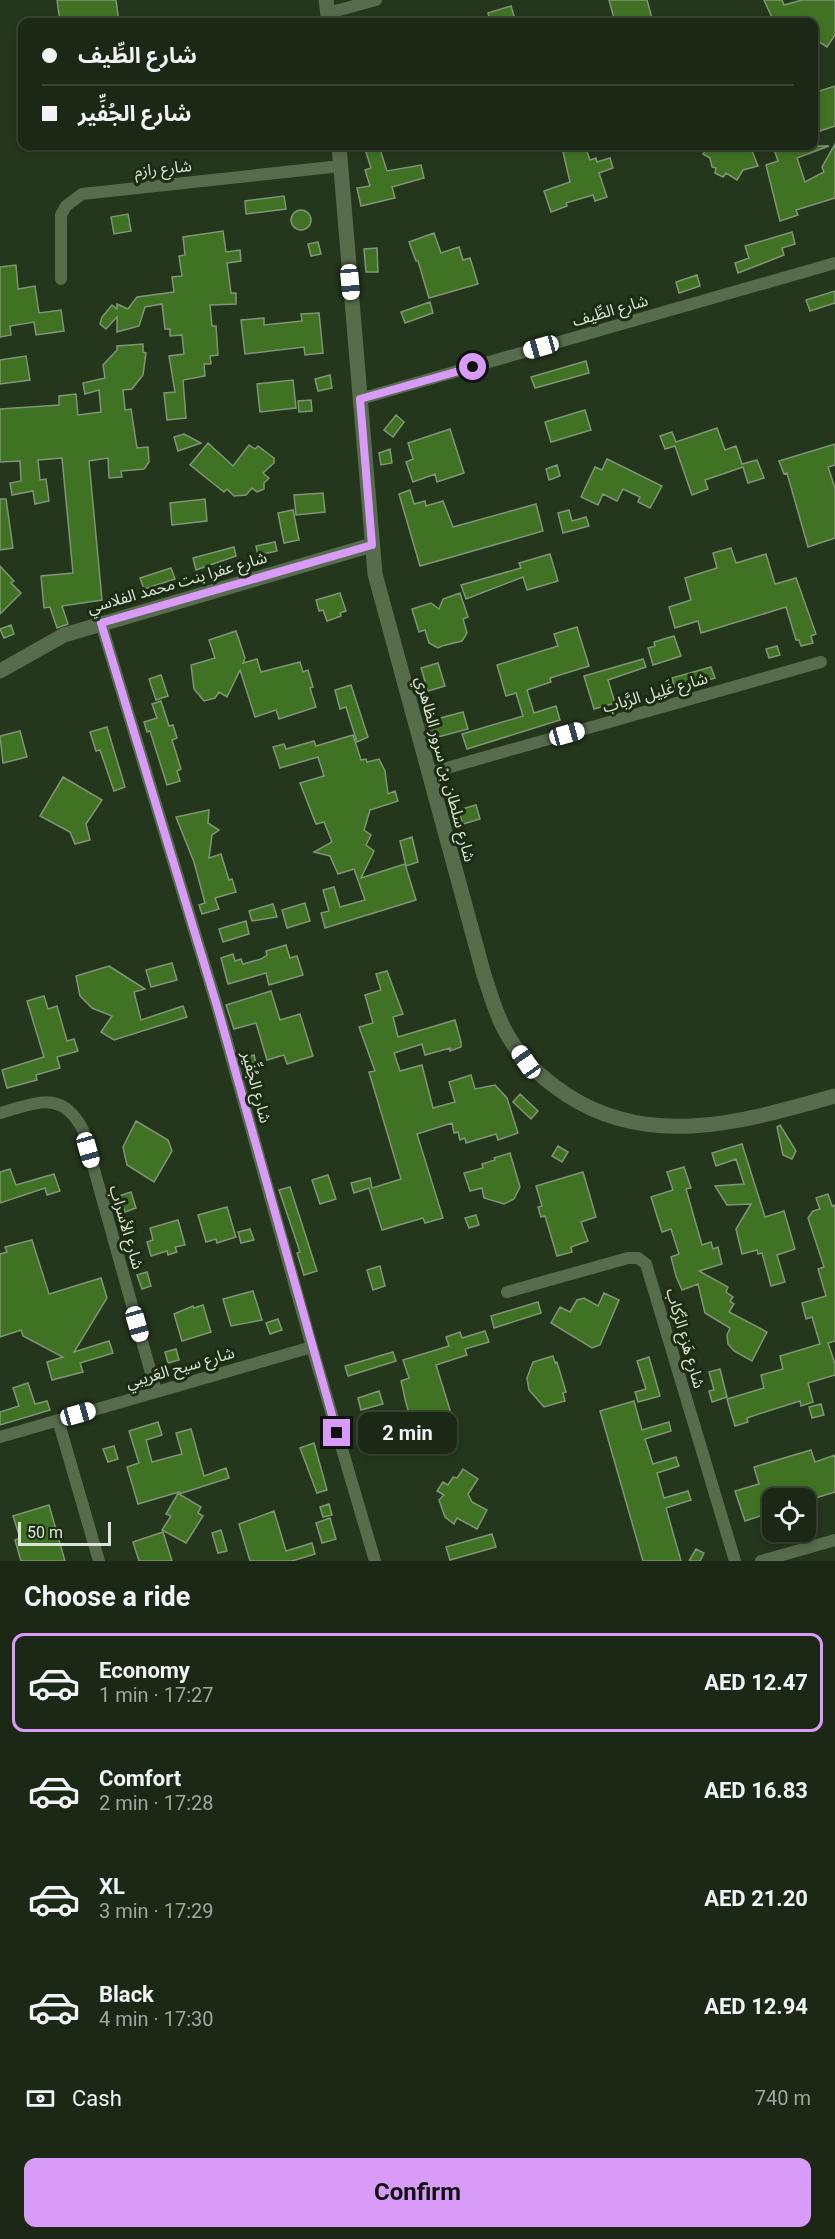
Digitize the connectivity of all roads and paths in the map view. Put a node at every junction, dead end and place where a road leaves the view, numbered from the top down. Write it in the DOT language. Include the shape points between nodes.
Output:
graph roads {
  1 [pos="376,0"];
  2 [pos="328,12"];
  3 [pos="339,150"];
  4 [pos="341,166"];
  5 [pos="835,263"];
  6 [pos="61,279"];
  7 [pos="360,399"];
  8 [pos="372,545"];
  9 [pos="101,623"];
  10 [pos="821,662"];
  11 [pos="0,671"];
  12 [pos="429,773"];
  13 [pos="835,1096"];
  14 [pos="0,1113"];
  15 [pos="507,1292"];
  16 [pos="312,1347"];
  17 [pos="156,1391"];
  18 [pos="58,1420"];
  19 [pos="0,1437"];
  20 [pos="835,1540"];
  21 [pos="99,1561"];
  22 [pos="375,1561"];
  23 [pos="735,1561"];
  24 [pos="761,1561"];
  1 -- 2 [label="street"];
  3 -- 4 [label="street, شارع سلطان بن سرور الظاهري"];
  4 -- 6 [label="street, شارع رازم" via="82,194 61,215"];
  4 -- 7 [label="street, شارع سلطان بن سرور الظاهري"];
  5 -- 7 [label="street, شارع الطِّيف"];
  7 -- 8 [label="street, شارع سلطان بن سرور الظاهري"];
  8 -- 9 [label="street, شارع عفرا بنت محمد الفلاسي"];
  8 -- 12 [label="street, شارع سلطان بن سرور الظاهري" via="383,608"];
  9 -- 11 [label="street, شارع عفرا بنت محمد الفلاسي" via="64,635"];
  9 -- 16 [label="street, شارع الجُفِّير" via="217,1006"];
  10 -- 12 [label="street, شارع غَلِيل الرَّباب"];
  12 -- 13 [label="street, شارع سلطان بن سرور الظاهري" via="496,1010 526,1062 550,1084 581,1104 654,1127 730,1123"];
  14 -- 17 [label="street, شارع الأسراب" via="44,1102 65,1105 77,1118"];
  15 -- 23 [label="street, شارع هَزع الرِّكاب" via="628,1258 638,1258 646,1264"];
  16 -- 17 [label="street, شارع سيح العَريبي"];
  16 -- 22 [label="street, شارع الجُفِّير"];
  17 -- 18 [label="street, شارع سيح العَريبي"];
  18 -- 19 [label="street, شارع سيح العَريبي"];
  18 -- 21 [label="street"];
  20 -- 24 [label="street"];
}
